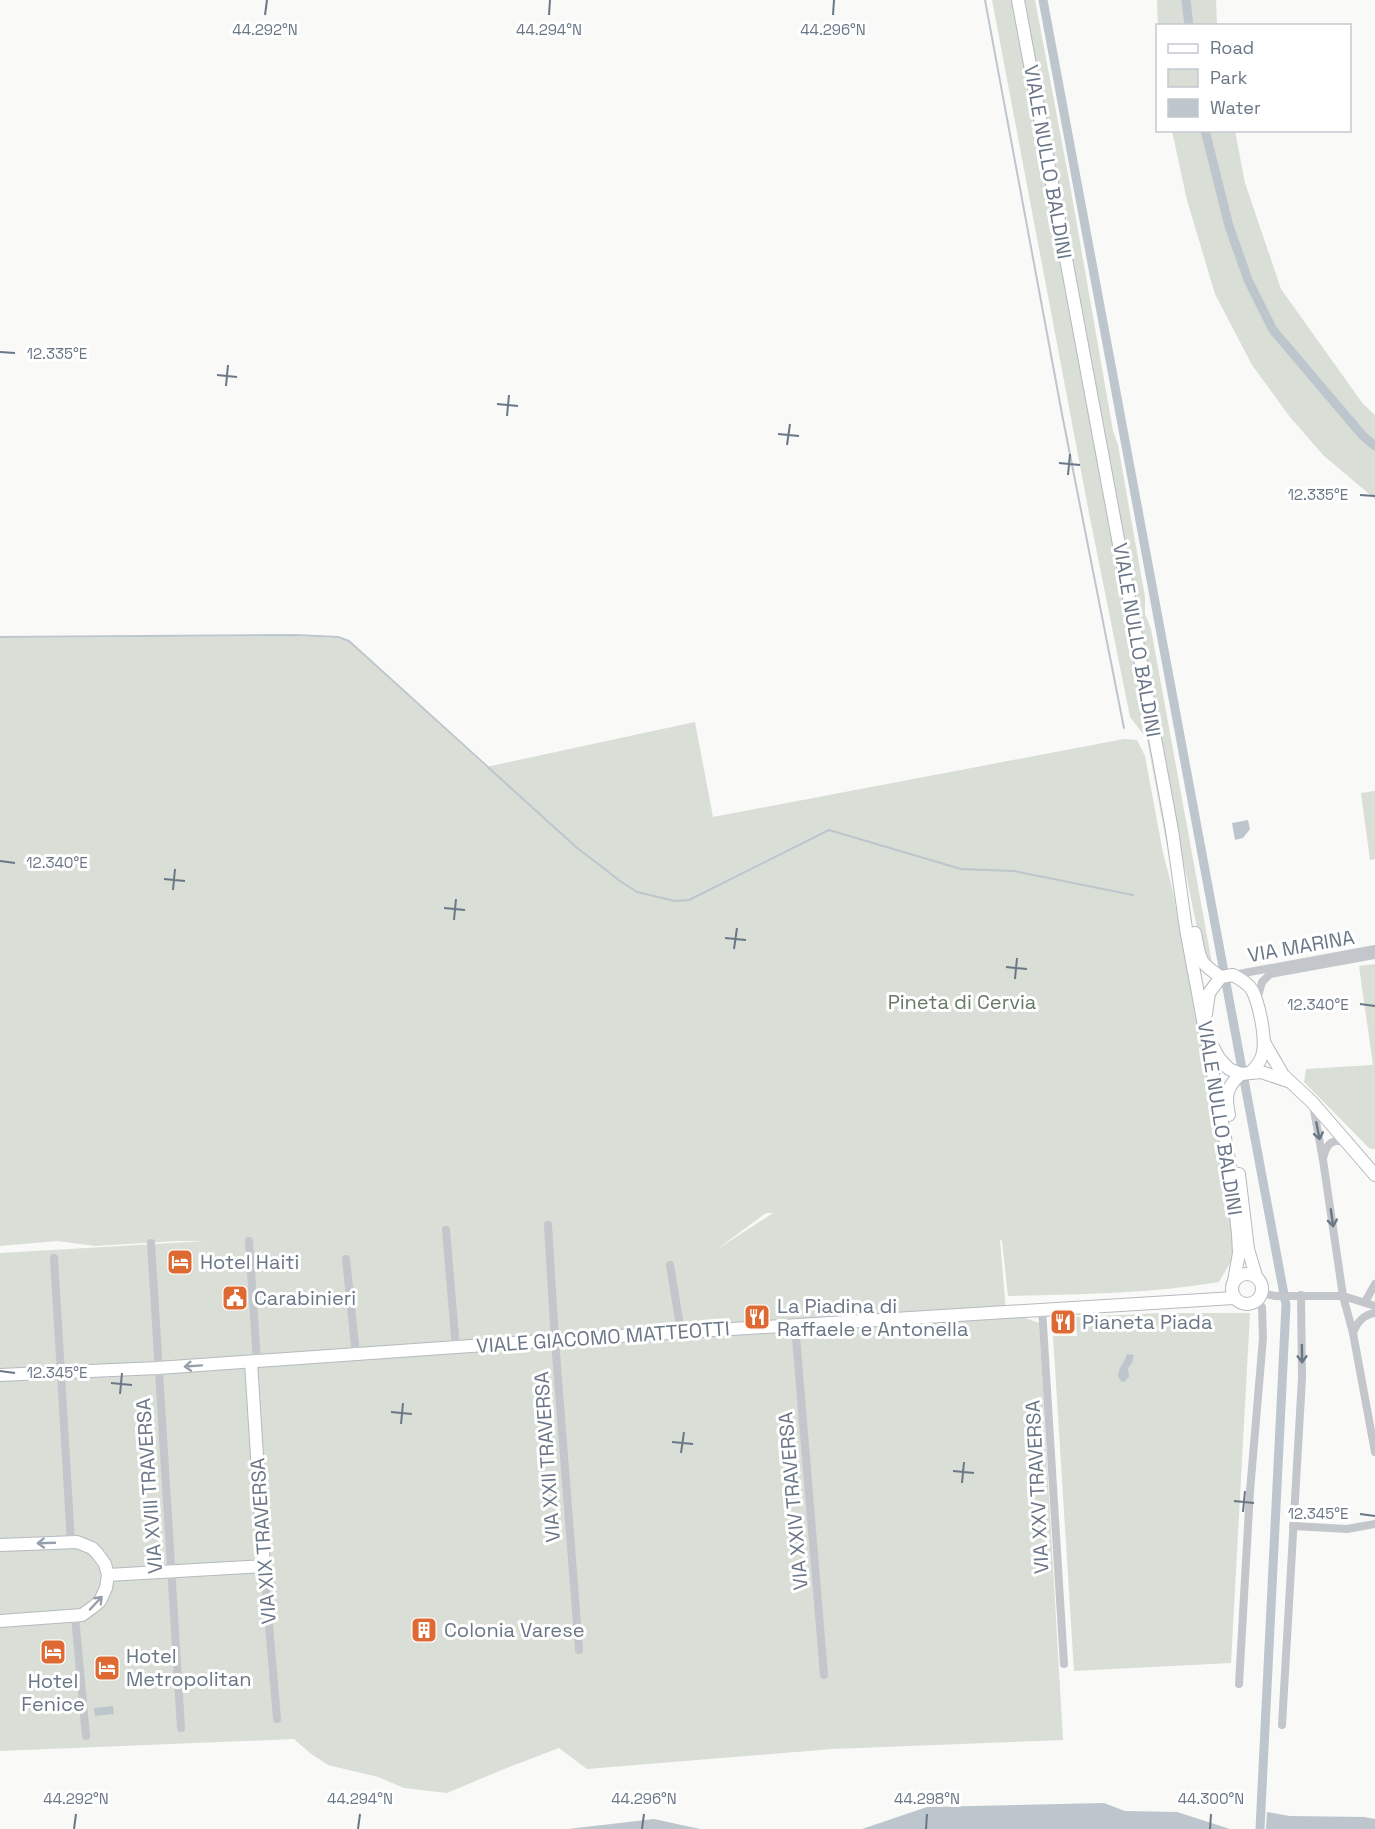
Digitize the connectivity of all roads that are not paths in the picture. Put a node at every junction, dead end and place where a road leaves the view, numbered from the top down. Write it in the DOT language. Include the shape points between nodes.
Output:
graph roads {
  1 [pos="1018,0"];
  2 [pos="1172,830"];
  3 [pos="1375,949"];
  4 [pos="1375,955"];
  5 [pos="1227,976"];
  6 [pos="1257,1004"];
  7 [pos="1206,1031"];
  8 [pos="1264,1041"];
  9 [pos="1246,1073"];
  10 [pos="1289,1081"];
  11 [pos="1312,1102"];
  12 [pos="1350,1144"];
  13 [pos="1323,1160"];
  14 [pos="1375,1175"];
  15 [pos="548,1225"];
  16 [pos="446,1230"];
  17 [pos="249,1240"];
  18 [pos="151,1243"];
  19 [pos="54,1258"];
  20 [pos="346,1259"];
  21 [pos="670,1265"];
  22 [pos="1256,1276"];
  23 [pos="1375,1284"];
  24 [pos="1233,1289"];
  25 [pos="1260,1296"];
  26 [pos="1298,1296"];
  27 [pos="1343,1296"];
  28 [pos="1365,1302"];
  29 [pos="1375,1306"];
  30 [pos="1042,1309"];
  31 [pos="1375,1313"];
  32 [pos="795,1325"];
  33 [pos="681,1332"];
  34 [pos="1353,1333"];
  35 [pos="555,1340"];
  36 [pos="456,1348"];
  37 [pos="356,1355"];
  38 [pos="254,1362"];
  39 [pos="158,1368"];
  40 [pos="61,1372"];
  41 [pos="0,1376"];
  42 [pos="1375,1452"];
  43 [pos="1375,1524"];
  44 [pos="1293,1526"];
  45 [pos="71,1542"];
  46 [pos="0,1545"];
  47 [pos="264,1566"];
  48 [pos="171,1571"];
  49 [pos="108,1575"];
  50 [pos="75,1616"];
  51 [pos="0,1621"];
  52 [pos="579,1650"];
  53 [pos="1064,1664"];
  54 [pos="824,1675"];
  55 [pos="1239,1684"];
  56 [pos="278,1719"];
  57 [pos="1282,1725"];
  58 [pos="181,1728"];
  59 [pos="86,1736"];
  1 -- 2 [label="street, VIALE NULLO BALDINI"];
  2 -- 5 [label="street" via="1201,961"];
  2 -- 7 [label="street, VIALE NULLO BALDINI"];
  3 -- 5 [label="street, VIA MARINA"];
  4 -- 6 [label="street, VIA MARINA" via="1270,974 1262,982"];
  5 -- 6 [label="street" via="1248,986"];
  5 -- 7 [label="street" via="1212,988 1208,997"];
  6 -- 8 [label="street"];
  7 -- 9 [label="street" via="1224,1065"];
  7 -- 24 [label="street, VIALE NULLO BALDINI" via="1237,1225 1239,1253"];
  8 -- 9 [label="street" via="1261,1059"];
  8 -- 10 [label="street"];
  9 -- 10 [label="street"];
  9 -- 22 [label="street, VIALE NULLO BALDINI" via="1229,1088 1227,1108 1248,1249"];
  10 -- 11 [label="street"];
  11 -- 12 [label="street"];
  11 -- 13 [label="street, one-way"];
  12 -- 13 [label="street" via="1332,1142 1326,1147"];
  12 -- 14 [label="street"];
  13 -- 27 [label="street, one-way"];
  15 -- 35 [label="street, VIA XXII TRAVERSA"];
  16 -- 36 [label="street"];
  17 -- 38 [label="street, VIA XIX TRAVERSA"];
  18 -- 39 [label="street, VIA XVIII TRAVERSA"];
  19 -- 40 [label="street"];
  20 -- 37 [label="street"];
  21 -- 33 [label="street"];
  22 -- 24 [label="street" via="1241,1274"];
  22 -- 25 [label="street" via="1262,1284"];
  23 -- 28 [label="street"];
  24 -- 25 [label="street" via="1243,1304"];
  24 -- 30 [label="street, VIALE GIACOMO MATTEOTTI" via="1206,1298"];
  25 -- 26 [label="street"];
  25 -- 55 [label="street" via="1263,1338"];
  26 -- 27 [label="street"];
  26 -- 44 [label="street, one-way" via="1302,1378"];
  27 -- 28 [label="street"];
  27 -- 34 [label="street"];
  28 -- 29 [label="street"];
  30 -- 32 [label="street, VIALE GIACOMO MATTEOTTI"];
  30 -- 53 [label="street, VIA XXV TRAVERSA"];
  31 -- 34 [label="street" via="1358,1322"];
  32 -- 33 [label="street, VIALE GIACOMO MATTEOTTI"];
  32 -- 54 [label="street, VIA XXIV TRAVERSA"];
  33 -- 35 [label="street, VIALE GIACOMO MATTEOTTI"];
  34 -- 42 [label="street"];
  35 -- 36 [label="street, VIALE GIACOMO MATTEOTTI"];
  35 -- 52 [label="street, VIA XXII TRAVERSA"];
  36 -- 37 [label="street, VIALE GIACOMO MATTEOTTI"];
  37 -- 38 [label="street, VIALE GIACOMO MATTEOTTI"];
  38 -- 39 [label="street, VIALE GIACOMO MATTEOTTI, one-way"];
  38 -- 47 [label="street, VIA XIX TRAVERSA"];
  39 -- 40 [label="street, VIALE GIACOMO MATTEOTTI"];
  39 -- 48 [label="street, VIA XVIII TRAVERSA"];
  40 -- 41 [label="street, VIALE GIACOMO MATTEOTTI"];
  40 -- 45 [label="street"];
  43 -- 44 [label="street" via="1347,1529"];
  44 -- 57 [label="street"];
  45 -- 46 [label="street, one-way"];
  45 -- 49 [label="street" via="85,1544 97,1552"];
  47 -- 48 [label="street"];
  47 -- 56 [label="street, VIA XIX TRAVERSA"];
  48 -- 49 [label="street"];
  48 -- 58 [label="street, VIA XVIII TRAVERSA"];
  50 -- 49 [label="street, one-way" via="100,1601"];
  50 -- 51 [label="street"];
  50 -- 59 [label="street"];
}
